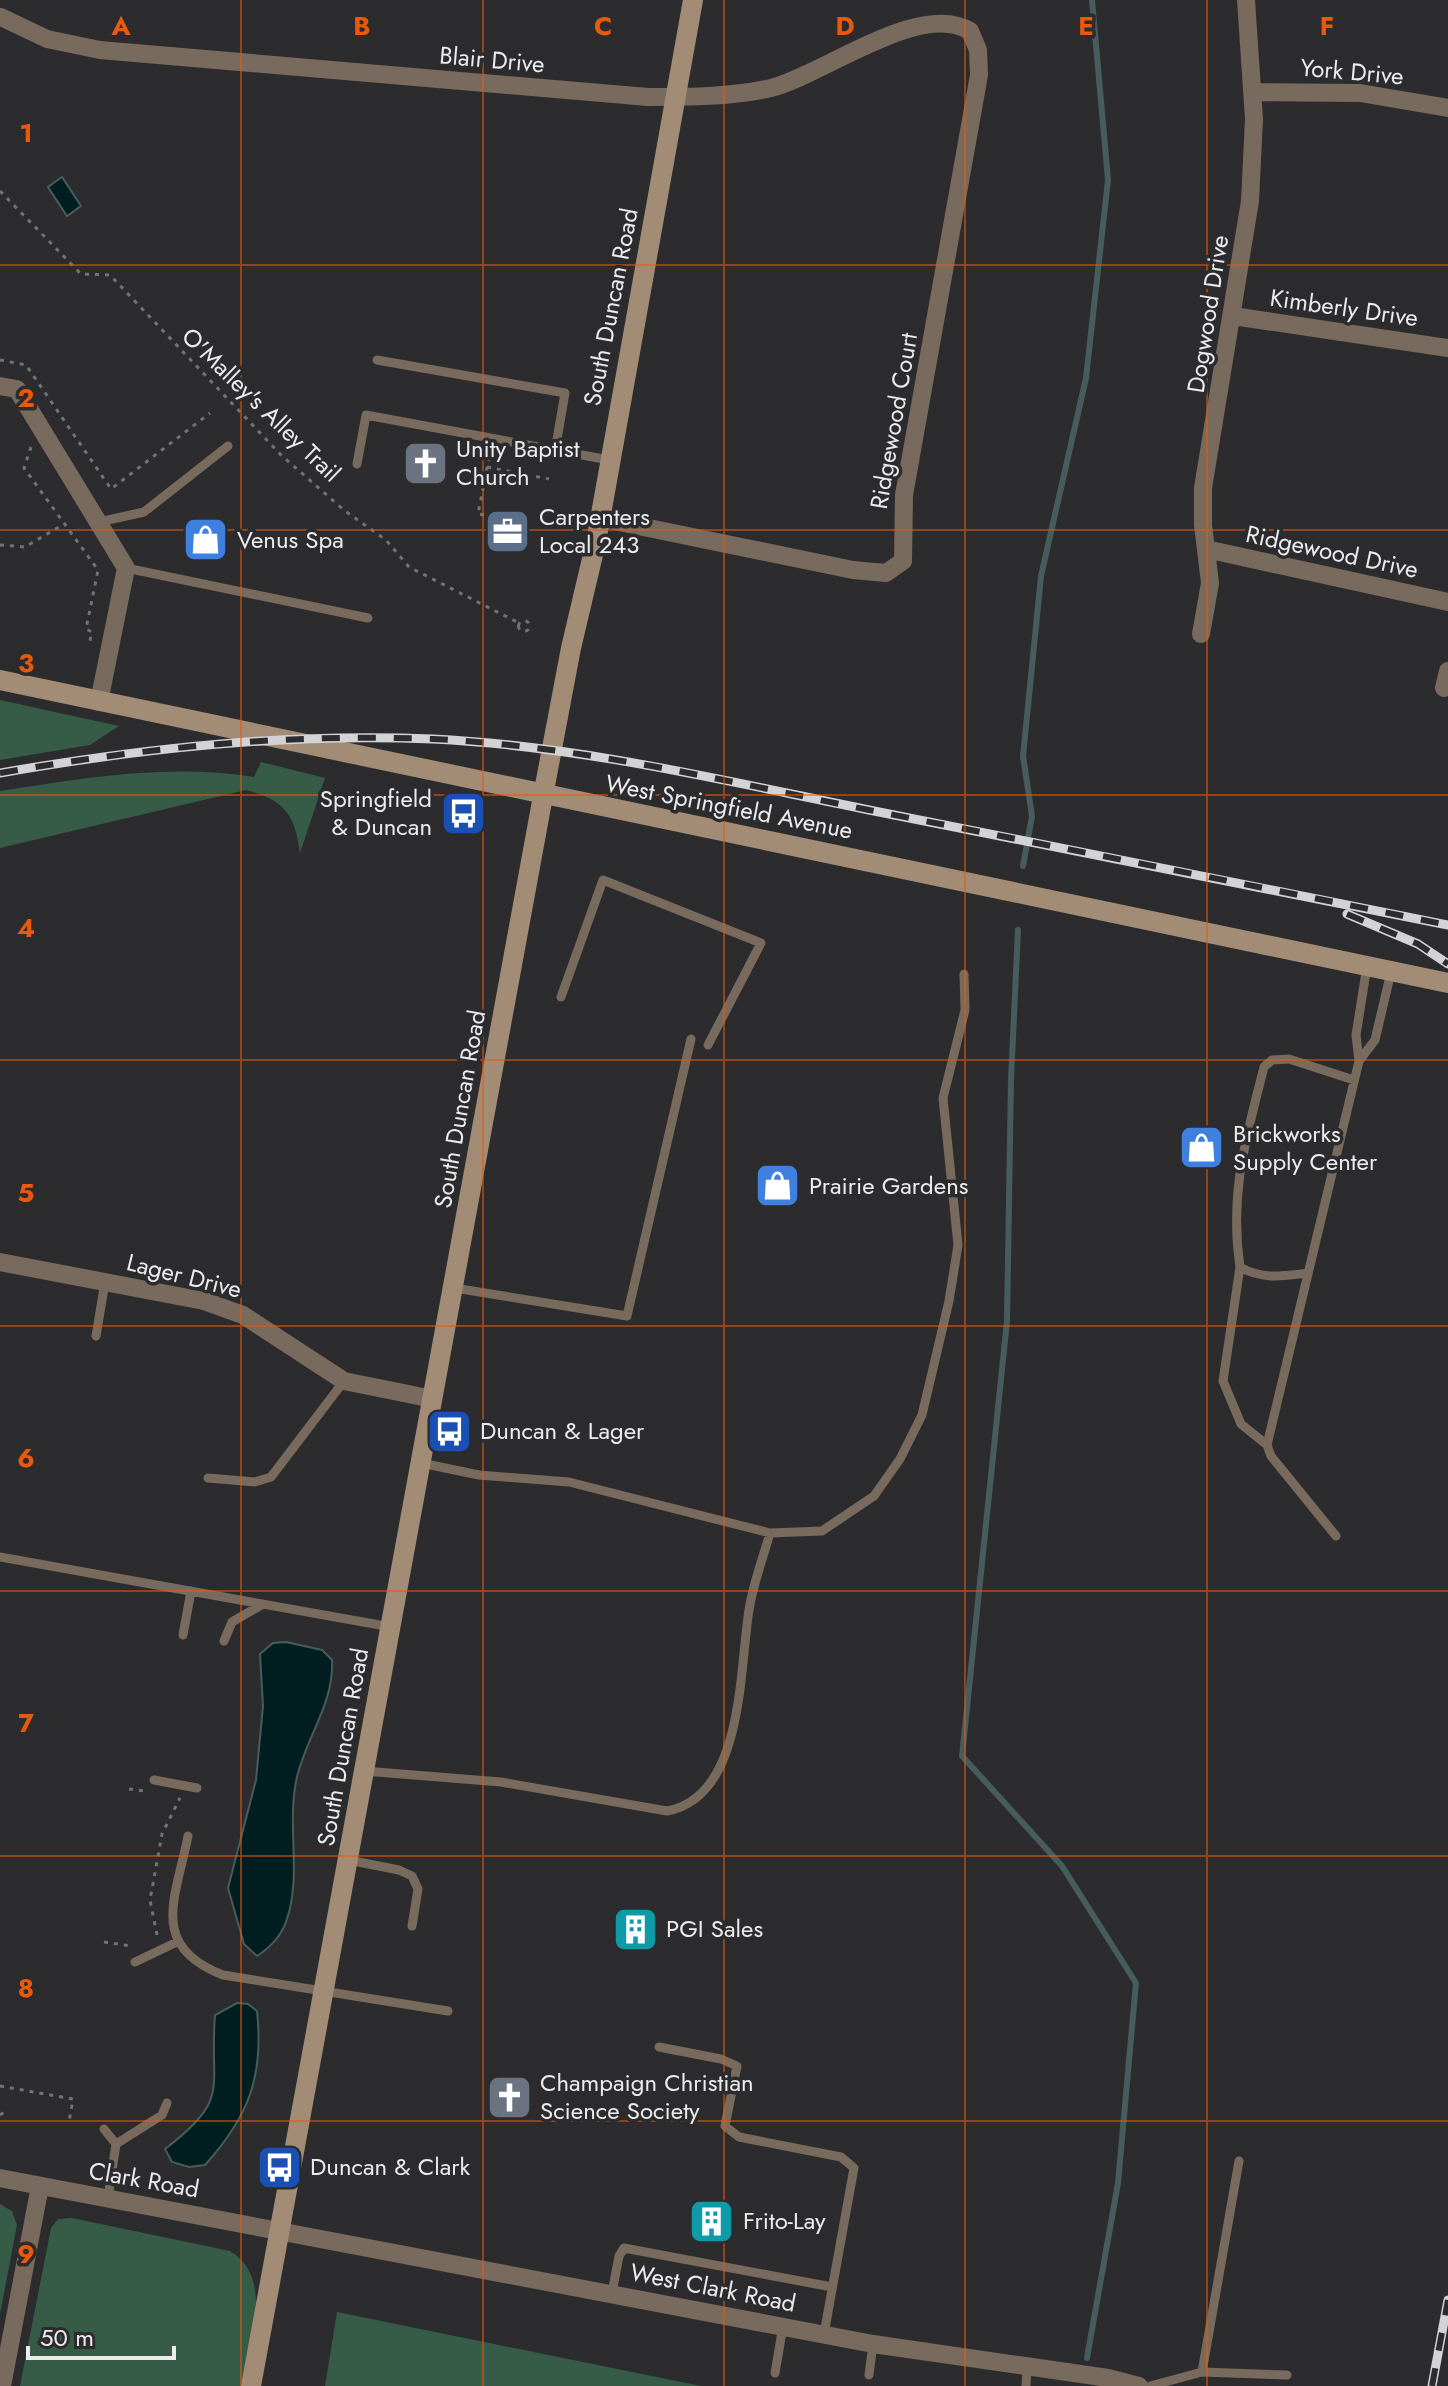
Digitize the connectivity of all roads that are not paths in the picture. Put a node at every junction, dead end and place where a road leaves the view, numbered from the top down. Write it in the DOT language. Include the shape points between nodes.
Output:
graph roads {
  1 [pos="693,0"];
  2 [pos="1246,0"];
  3 [pos="1,17"];
  4 [pos="970,31"];
  5 [pos="1252,92"];
  6 [pos="676,97"];
  7 [pos="1448,108"];
  8 [pos="1233,316"];
  9 [pos="1448,348"];
  10 [pos="377,360"];
  11 [pos="0,386"];
  12 [pos="228,446"];
  13 [pos="555,451"];
  14 [pos="609,460"];
  15 [pos="357,464"];
  16 [pos="600,518"];
  17 [pos="96,523"];
  18 [pos="1206,549"];
  19 [pos="126,568"];
  20 [pos="1448,602"];
  21 [pos="368,618"];
  22 [pos="1201,634"];
  23 [pos="0,680"];
  24 [pos="99,702"];
  25 [pos="543,796"];
  26 [pos="1367,966"];
  27 [pos="1391,972"];
  28 [pos="964,974"];
  29 [pos="1448,983"];
  30 [pos="561,997"];
  31 [pos="691,1039"];
  32 [pos="708,1045"];
  33 [pos="1359,1061"];
  34 [pos="1354,1080"];
  35 [pos="0,1262"];
  36 [pos="1240,1267"];
  37 [pos="1308,1273"];
  38 [pos="105,1282"];
  39 [pos="454,1288"];
  40 [pos="96,1336"];
  41 [pos="344,1381"];
  42 [pos="433,1399"];
  43 [pos="1267,1445"];
  44 [pos="421,1463"];
  45 [pos="208,1478"];
  46 [pos="770,1533"];
  47 [pos="1336,1536"];
  48 [pos="0,1557"];
  49 [pos="191,1591"];
  50 [pos="263,1604"];
  51 [pos="391,1627"];
  52 [pos="183,1635"];
  53 [pos="224,1641"];
  54 [pos="364,1771"];
  55 [pos="154,1780"];
  56 [pos="197,1788"];
  57 [pos="188,1836"];
  58 [pos="348,1860"];
  59 [pos="412,1926"];
  60 [pos="177,1942"];
  61 [pos="135,1962"];
  62 [pos="324,1994"];
  63 [pos="448,2011"];
  64 [pos="659,2047"];
  65 [pos="167,2103"];
  66 [pos="104,2129"];
  67 [pos="116,2144"];
  68 [pos="1239,2161"];
  69 [pos="0,2178"];
  70 [pos="40,2186"];
  71 [pos="108,2198"];
  72 [pos="280,2229"];
  73 [pos="832,2287"];
  74 [pos="612,2293"];
  75 [pos="783,2326"];
  76 [pos="824,2334"];
  77 [pos="873,2344"];
  78 [pos="1202,2372"];
  79 [pos="775,2373"];
  80 [pos="869,2375"];
  81 [pos="1287,2375"];
  82 [pos="1026,2377"];
  83 [pos="2,2386"];
  84 [pos="251,2386"];
  85 [pos="1139,2386"];
  86 [pos="1150,2386"];
  1 -- 6 [label="main road, South Duncan Road"];
  2 -- 5 [label="street, Dogwood Drive"];
  3 -- 6 [label="street, Blair Drive" via="47,39 100,50"];
  4 -- 6 [label="street, Blair Drive" via="955,23 913,24 770,88"];
  4 -- 16 [label="street, Ridgewood Court" via="978,50 977,88 904,495 903,561 886,573 853,570"];
  5 -- 7 [label="street, York Drive" via="1360,93"];
  5 -- 8 [label="street, Dogwood Drive" via="1250,201"];
  6 -- 14 [label="main road, South Duncan Road"];
  8 -- 9 [label="street, Kimberly Drive"];
  8 -- 18 [label="street, Dogwood Drive" via="1203,488"];
  10 -- 13 [label="lane" via="565,393"];
  11 -- 17 [label="street" via="17,389"];
  12 -- 17 [label="lane" via="144,512"];
  13 -- 14 [label="lane"];
  13 -- 15 [label="lane" via="366,415"];
  14 -- 16 [label="main road, South Duncan Road"];
  16 -- 25 [label="main road, South Duncan Road"];
  17 -- 19 [label="street"];
  18 -- 20 [label="street, Ridgewood Drive"];
  18 -- 22 [label="street, Dogwood Drive" via="1210,583"];
  19 -- 21 [label="lane"];
  19 -- 24 [label="street"];
  23 -- 24 [label="main road, West Springfield Avenue"];
  24 -- 25 [label="main road, West Springfield Avenue"];
  25 -- 26 [label="main road, West Springfield Avenue"];
  25 -- 39 [label="main road, South Duncan Road"];
  26 -- 27 [label="main road, West Springfield Avenue"];
  26 -- 33 [label="lane" via="1356,1035"];
  27 -- 29 [label="main road, West Springfield Avenue"];
  27 -- 33 [label="lane" via="1375,1040"];
  28 -- 46 [label="lane" via="965,1010 943,1098 958,1245 922,1415 874,1496 822,1531"];
  30 -- 32 [label="lane" via="603,880 761,943"];
  31 -- 39 [label="lane" via="627,1316"];
  33 -- 34 [label="lane"];
  34 -- 36 [label="lane" via="1289,1059 1272,1060 1264,1067 1234,1201"];
  34 -- 37 [label="lane"];
  35 -- 38 [label="street, Lager Drive"];
  36 -- 37 [label="lane" via="1274,1277"];
  36 -- 43 [label="lane" via="1223,1381 1241,1424"];
  37 -- 43 [label="lane"];
  38 -- 40 [label="lane"];
  38 -- 41 [label="street, Lager Drive" via="204,1301 243,1315"];
  39 -- 42 [label="main road, South Duncan Road"];
  41 -- 42 [label="street, Lager Drive"];
  41 -- 45 [label="lane" via="271,1477 255,1482"];
  42 -- 44 [label="main road, South Duncan Road"];
  43 -- 47 [label="lane"];
  44 -- 46 [label="lane" via="479,1475 569,1482"];
  44 -- 51 [label="main road, South Duncan Road"];
  46 -- 54 [label="lane" via="749,1608 725,1754 707,1791 687,1807 667,1811 501,1782"];
  48 -- 49 [label="lane"];
  49 -- 50 [label="lane"];
  49 -- 52 [label="lane"];
  50 -- 51 [label="lane"];
  50 -- 53 [label="lane" via="232,1622"];
  51 -- 54 [label="main road, South Duncan Road"];
  54 -- 58 [label="main road, South Duncan Road"];
  55 -- 56 [label="lane"];
  57 -- 60 [label="lane" via="172,1923"];
  58 -- 59 [label="lane" via="412,1876 418,1889"];
  58 -- 62 [label="main road, South Duncan Road"];
  60 -- 61 [label="lane"];
  60 -- 62 [label="lane" via="194,1960 223,1975"];
  62 -- 63 [label="lane"];
  62 -- 72 [label="main road, South Duncan Road"];
  64 -- 73 [label="lane" via="737,2066 725,2126 739,2137 841,2157 854,2168"];
  65 -- 67 [label="lane" via="162,2115"];
  66 -- 67 [label="lane"];
  67 -- 71 [label="lane"];
  68 -- 78 [label="lane"];
  69 -- 70 [label="street, Clark Road"];
  70 -- 71 [label="street, Clark Road"];
  70 -- 83 [label="street"];
  71 -- 72 [label="street, Clark Road"];
  72 -- 74 [label="street, West Clark Road"];
  72 -- 84 [label="main road, South Duncan Road"];
  73 -- 74 [label="lane" via="624,2248"];
  73 -- 76 [label="lane"];
  74 -- 75 [label="street, West Clark Road"];
  75 -- 76 [label="street, West Clark Road"];
  75 -- 79 [label="lane"];
  76 -- 77 [label="street, West Clark Road"];
  77 -- 80 [label="lane"];
  77 -- 82 [label="street, West Clark Road"];
  78 -- 81 [label="lane"];
  78 -- 86 [label="lane"];
  82 -- 85 [label="street, West Clark Road" via="1108,2378"];
}
